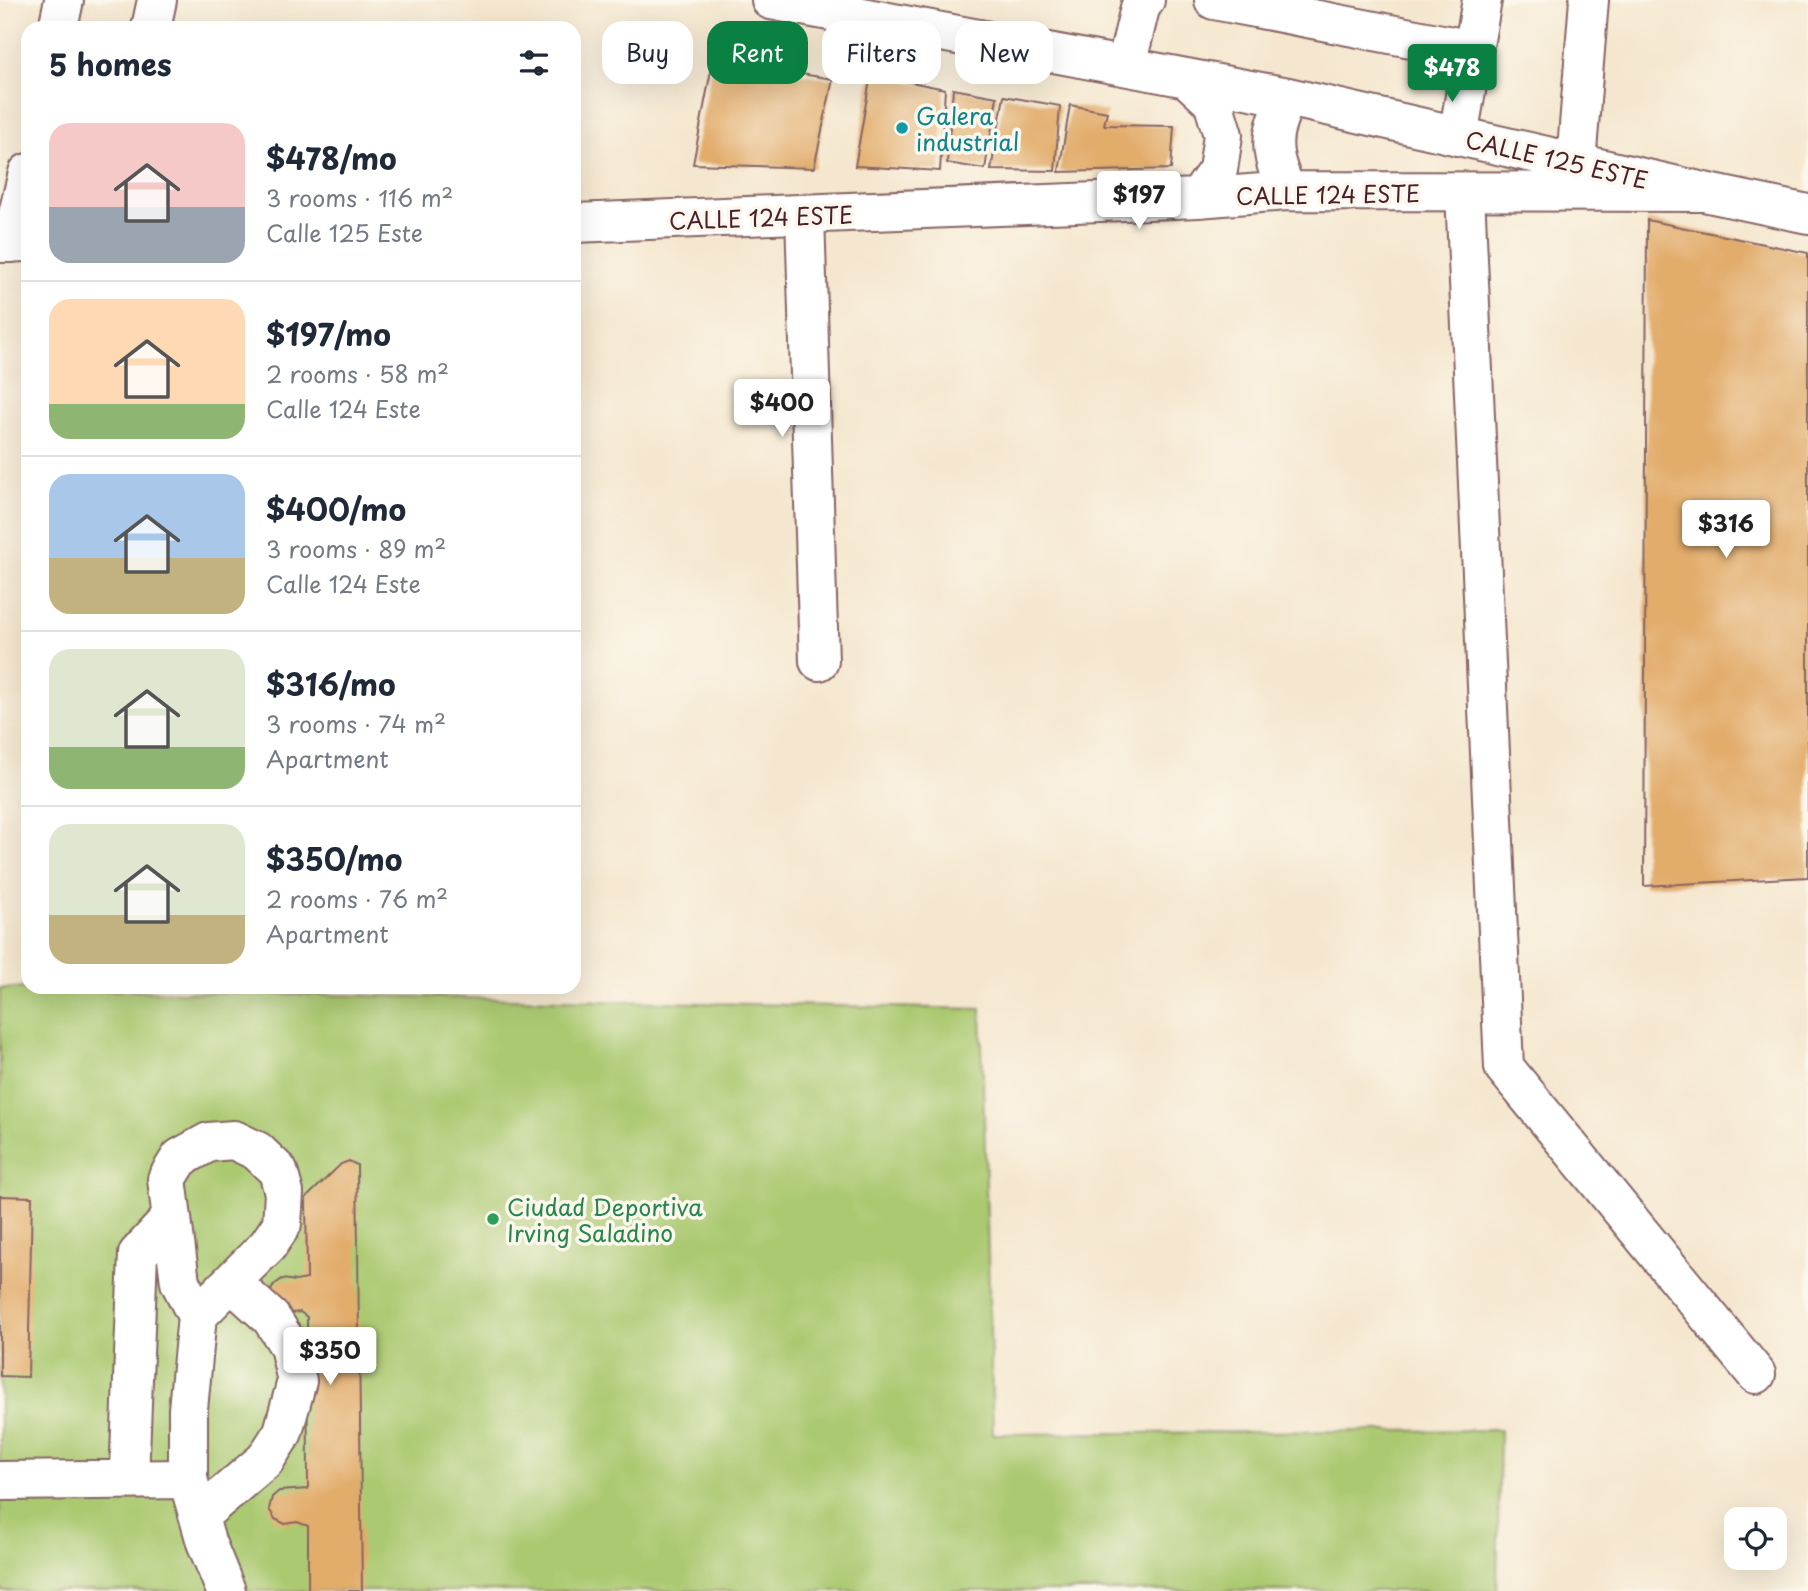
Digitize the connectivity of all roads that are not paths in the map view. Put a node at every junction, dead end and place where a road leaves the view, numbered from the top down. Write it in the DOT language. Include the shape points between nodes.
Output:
graph roads {
  1 [pos="64,0"];
  2 [pos="157,0"];
  3 [pos="771,0"];
  4 [pos="1145,0"];
  5 [pos="1214,0"];
  6 [pos="1482,0"];
  7 [pos="1589,0"];
  8 [pos="60,21"];
  9 [pos="152,21"];
  10 [pos="1474,50"];
  11 [pos="1126,66"];
  12 [pos="1187,78"];
  13 [pos="1288,97"];
  14 [pos="1458,136"];
  15 [pos="1576,163"];
  16 [pos="1287,191"];
  17 [pos="1465,192"];
  18 [pos="1704,192"];
  19 [pos="1198,198"];
  20 [pos="21,206"];
  21 [pos="1808,214"];
  22 [pos="805,215"];
  23 [pos="581,223"];
  24 [pos="13,243"];
  25 [pos="819,661"];
  26 [pos="172,1217"];
  27 [pos="231,1282"];
  28 [pos="197,1316"];
  29 [pos="1756,1374"];
  30 [pos="130,1479"];
  31 [pos="188,1479"];
  32 [pos="0,1481"];
  33 [pos="199,1517"];
  34 [pos="226,1591"];
  1 -- 8 [label="main road"];
  2 -- 9 [label="main road"];
  3 -- 11 [label="main road, CALLE 125 ESTE"];
  4 -- 11 [label="main road"];
  5 -- 10 [label="main road"];
  6 -- 10 [label="main road"];
  7 -- 15 [label="main road"];
  10 -- 14 [label="main road"];
  11 -- 12 [label="main road, CALLE 125 ESTE"];
  12 -- 13 [label="main road, CALLE 125 ESTE"];
  12 -- 19 [label="main road" via="1213,102 1223,135 1218,170"];
  13 -- 14 [label="main road, CALLE 125 ESTE"];
  13 -- 16 [label="main road" via="1276,119 1272,144 1276,169"];
  14 -- 15 [label="main road, CALLE 125 ESTE"];
  15 -- 18 [label="main road, CALLE 125 ESTE"];
  16 -- 17 [label="main road, CALLE 124 ESTE"];
  16 -- 19 [label="main road, CALLE 124 ESTE"];
  17 -- 18 [label="main road, CALLE 124 ESTE"];
  17 -- 29 [label="main road" via="1504,1067"];
  18 -- 21 [label="main road, CALLE 125 ESTE"];
  19 -- 22 [label="main road, CALLE 124 ESTE"];
  20 -- 24 [label="main road"];
  22 -- 23 [label="main road, CALLE 124 ESTE"];
  22 -- 25 [label="main road"];
  26 -- 27 [label="main road" via="167,1179 180,1158 209,1142 234,1140 257,1151 278,1171 284,1193 282,1224"];
  26 -- 28 [label="main road" via="180,1282"];
  26 -- 30 [label="main road" via="138,1254"];
  27 -- 28 [label="main road"];
  27 -- 33 [label="main road" via="271,1318 289,1346 297,1381 283,1432 265,1460"];
  28 -- 31 [label="main road" via="188,1409"];
  30 -- 31 [label="main road"];
  30 -- 32 [label="main road"];
  31 -- 33 [label="main road"];
  33 -- 34 [label="main road"];
}
